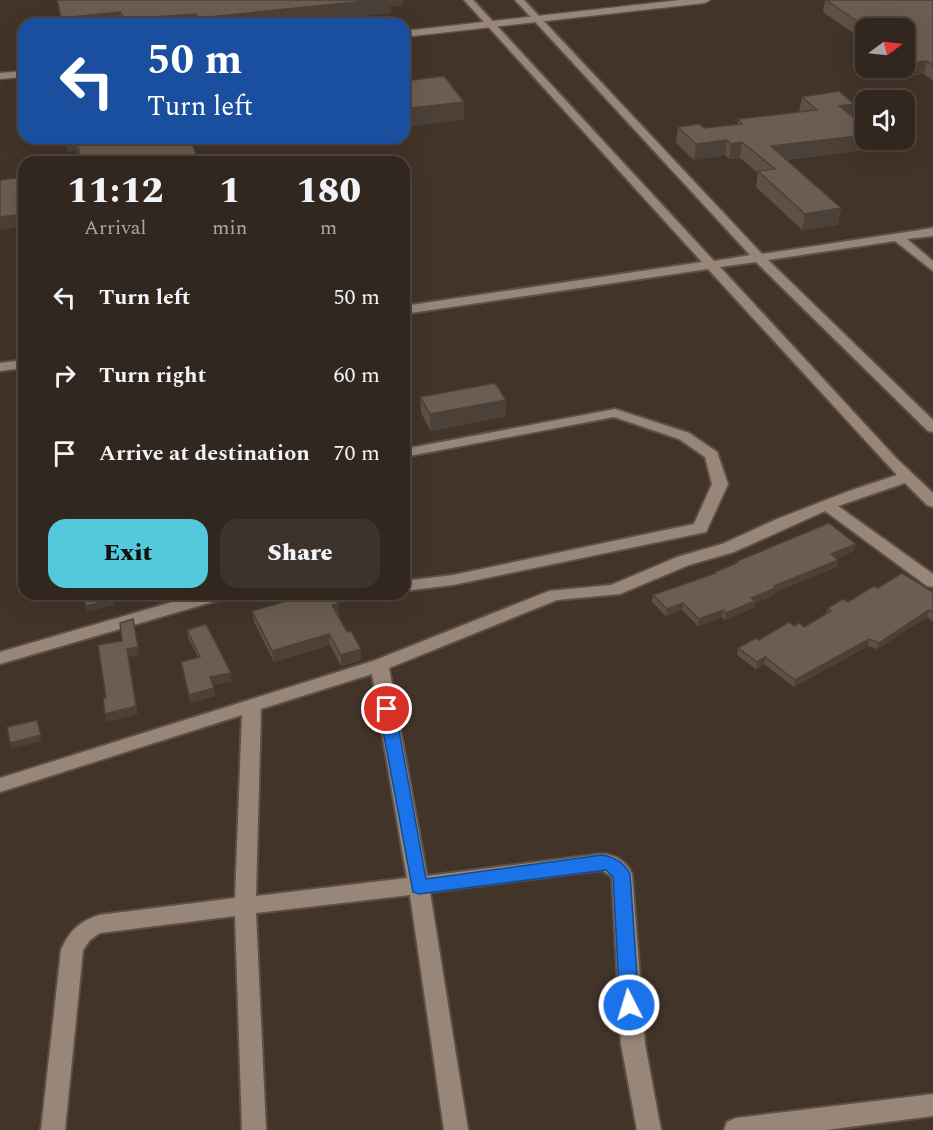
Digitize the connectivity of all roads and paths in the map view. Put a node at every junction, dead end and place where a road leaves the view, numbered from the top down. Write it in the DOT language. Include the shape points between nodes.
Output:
graph roads {
  1 [pos="468,0"];
  2 [pos="519,0"];
  3 [pos="705,0"];
  4 [pos="537,19"];
  5 [pos="491,24"];
  6 [pos="410,33"];
  7 [pos="18,74"];
  8 [pos="0,76"];
  9 [pos="933,232"];
  10 [pos="898,238"];
  11 [pos="760,259"];
  12 [pos="711,264"];
  13 [pos="933,267"];
  14 [pos="410,309"];
  15 [pos="18,365"];
  16 [pos="0,367"];
  17 [pos="933,428"];
  18 [pos="410,452"];
  19 [pos="908,477"];
  20 [pos="933,502"];
  21 [pos="827,505"];
  22 [pos="933,582"];
  23 [pos="410,585"];
  24 [pos="199,600"];
  25 [pos="0,658"];
  26 [pos="379,665"];
  27 [pos="252,705"];
  28 [pos="0,784"];
  29 [pos="419,887"];
  30 [pos="245,905"];
  31 [pos="933,1105"];
  32 [pos="838,1124"];
  33 [pos="53,1130"];
  34 [pos="254,1130"];
  35 [pos="456,1130"];
  36 [pos="649,1130"];
  37 [pos="736,1130"];
  1 -- 5 [label="street"];
  2 -- 4 [label="street"];
  3 -- 4 [label="street"];
  4 -- 5 [label="street"];
  4 -- 11 [label="street"];
  5 -- 6 [label="street"];
  5 -- 12 [label="street"];
  7 -- 8 [label="street"];
  9 -- 10 [label="street"];
  10 -- 11 [label="street"];
  10 -- 13 [label="street"];
  11 -- 12 [label="street"];
  11 -- 17 [label="street"];
  12 -- 14 [label="street"];
  12 -- 19 [label="street"];
  15 -- 16 [label="street"];
  18 -- 23 [label="street" via="615,413 684,436 712,455 720,484 700,528 453,580"];
  19 -- 20 [label="street"];
  19 -- 21 [label="street"];
  21 -- 22 [label="street"];
  21 -- 26 [label="street" via="728,548 683,561 614,590 555,595"];
  24 -- 25 [label="street"];
  26 -- 27 [label="street"];
  26 -- 29 [label="street"];
  27 -- 28 [label="street"];
  27 -- 30 [label="street"];
  29 -- 30 [label="street"];
  29 -- 35 [label="street"];
  29 -- 36 [label="street" via="602,862 618,868 622,874 633,1044"];
  30 -- 33 [label="street" via="99,924 77,937 72,950"];
  30 -- 34 [label="street"];
  31 -- 32 [label="street"];
  32 -- 37 [label="street"];
}
